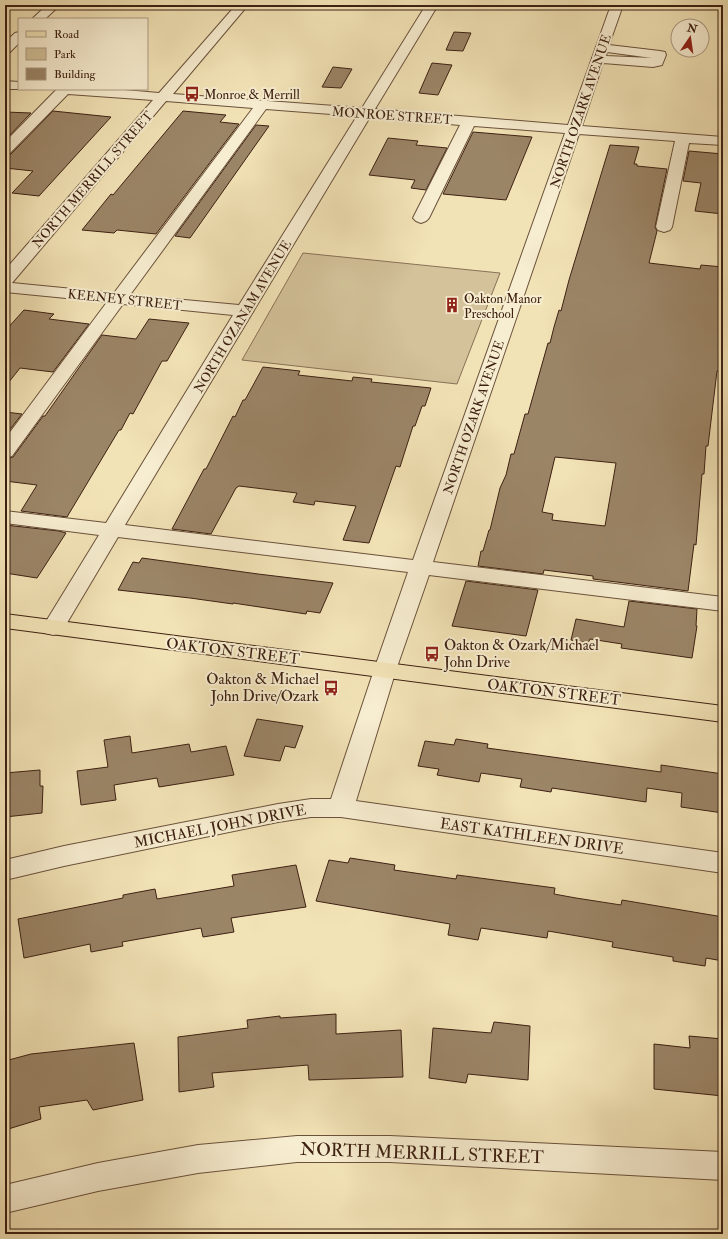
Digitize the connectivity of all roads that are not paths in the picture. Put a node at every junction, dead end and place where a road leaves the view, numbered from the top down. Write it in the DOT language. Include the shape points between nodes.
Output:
graph roads {
  1 [pos="54,5"];
  2 [pos="242,5"];
  3 [pos="432,5"];
  4 [pos="617,5"];
  5 [pos="39,18"];
  6 [pos="18,37"];
  7 [pos="5,49"];
  8 [pos="5,84"];
  9 [pos="18,86"];
  10 [pos="64,90"];
  11 [pos="77,90"];
  12 [pos="163,97"];
  13 [pos="262,105"];
  14 [pos="366,113"];
  15 [pos="470,121"];
  16 [pos="573,129"];
  17 [pos="683,138"];
  18 [pos="723,141"];
  19 [pos="5,150"];
  20 [pos="421,218"];
  21 [pos="664,227"];
  22 [pos="5,280"];
  23 [pos="5,287"];
  24 [pos="119,298"];
  25 [pos="244,311"];
  26 [pos="5,452"];
  27 [pos="5,517"];
  28 [pos="113,530"];
  29 [pos="421,567"];
  30 [pos="723,604"];
  31 [pos="5,621"];
  32 [pos="53,628"];
  33 [pos="385,670"];
  34 [pos="723,714"];
  35 [pos="341,808"];
  36 [pos="723,863"];
  37 [pos="5,870"];
  38 [pos="723,1166"];
  39 [pos="5,1199"];
  1 -- 5 [label="street"];
  2 -- 12 [label="street, NORTH MERRILL STREET"];
  3 -- 14 [label="street, NORTH OZANAM AVENUE"];
  4 -- 16 [label="street, NORTH OZARK AVENUE"];
  6 -- 7 [label="street"];
  8 -- 9 [label="street"];
  10 -- 19 [label="street"];
  11 -- 12 [label="street, MONROE STREET"];
  12 -- 13 [label="street, MONROE STREET"];
  12 -- 22 [label="street, NORTH MERRILL STREET"];
  13 -- 14 [label="street, MONROE STREET"];
  13 -- 24 [label="street"];
  14 -- 15 [label="street, MONROE STREET"];
  14 -- 25 [label="street, NORTH OZANAM AVENUE"];
  15 -- 16 [label="street, MONROE STREET"];
  15 -- 20 [label="street"];
  16 -- 17 [label="street, MONROE STREET"];
  16 -- 29 [label="street, NORTH OZARK AVENUE"];
  17 -- 18 [label="street, MONROE STREET"];
  17 -- 21 [label="street"];
  23 -- 24 [label="street, KEENEY STREET"];
  24 -- 25 [label="street, KEENEY STREET"];
  24 -- 26 [label="street"];
  25 -- 28 [label="street, NORTH OZANAM AVENUE"];
  27 -- 28 [label="street"];
  28 -- 29 [label="street"];
  28 -- 32 [label="street, NORTH OZANAM AVENUE"];
  29 -- 30 [label="street"];
  29 -- 33 [label="street, NORTH OZARK AVENUE"];
  31 -- 32 [label="main road, OAKTON STREET"];
  32 -- 33 [label="main road, OAKTON STREET"];
  33 -- 34 [label="main road, OAKTON STREET"];
  33 -- 35 [label="street"];
  35 -- 36 [label="street, EAST KATHLEEN DRIVE"];
  35 -- 37 [label="street, MICHAEL JOHN DRIVE" via="311,808 278,813"];
  38 -- 39 [label="street, NORTH MERRILL STREET" via="390,1149 297,1149 190,1160 98,1176"];
}
